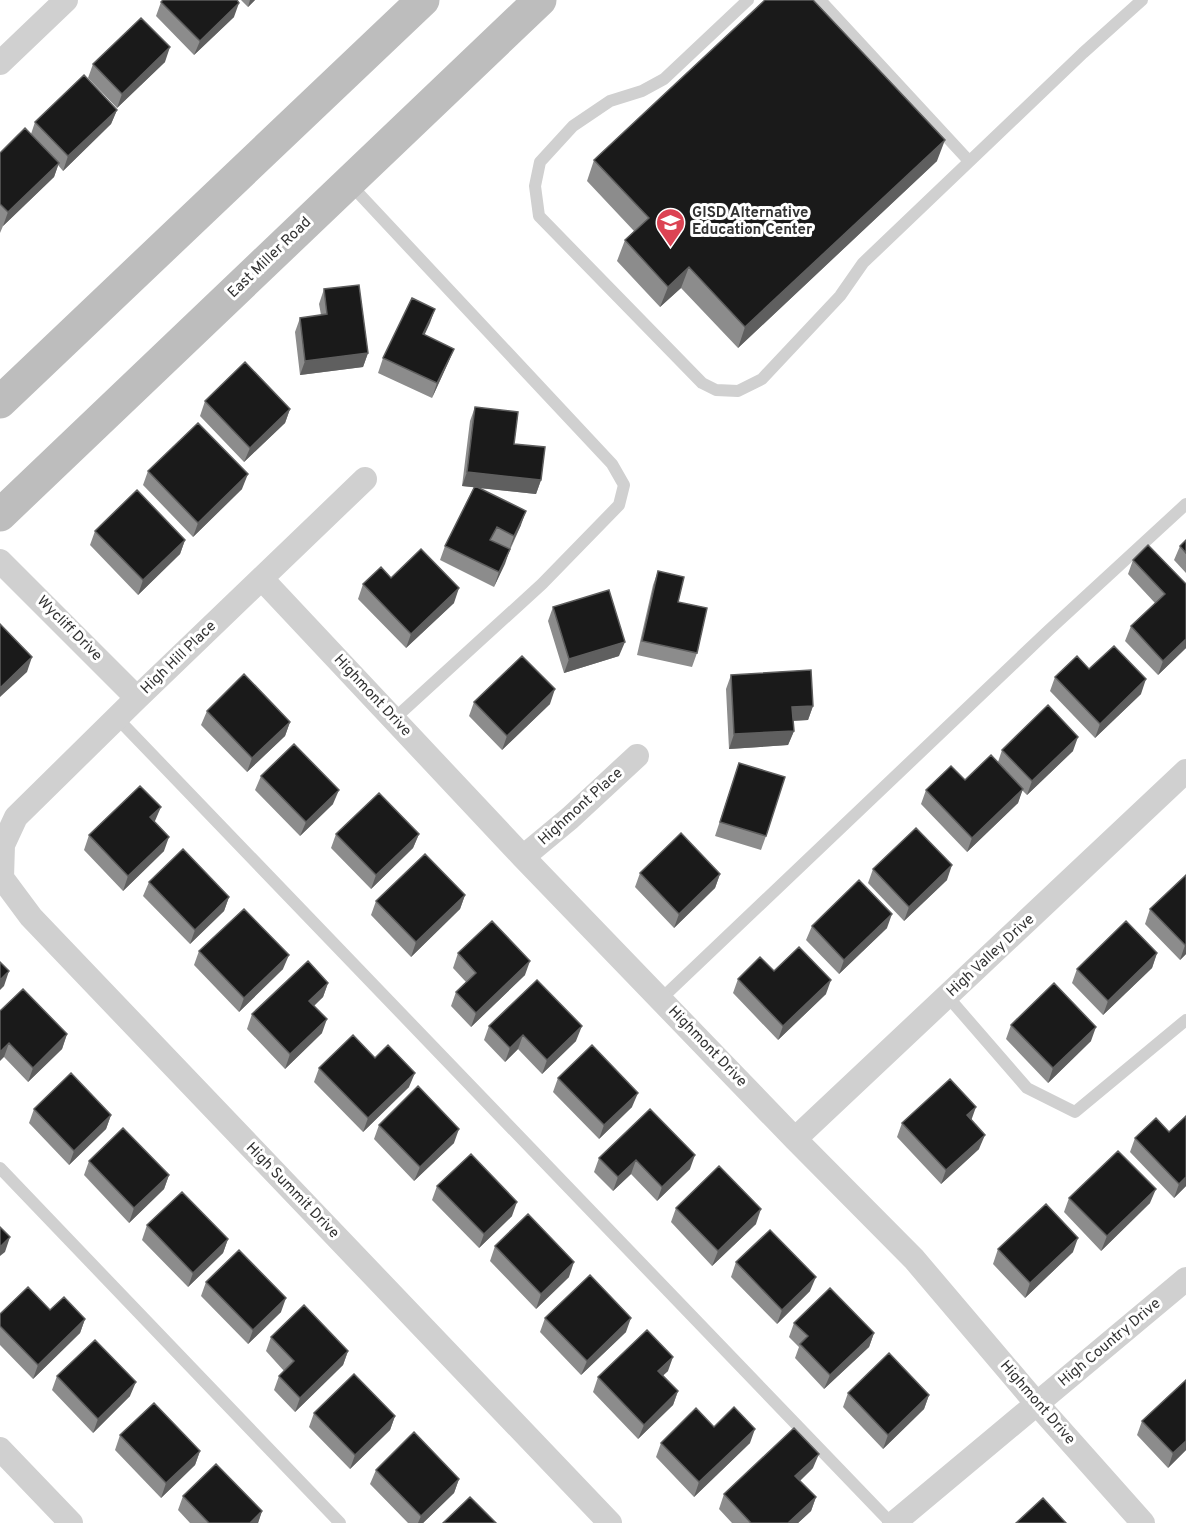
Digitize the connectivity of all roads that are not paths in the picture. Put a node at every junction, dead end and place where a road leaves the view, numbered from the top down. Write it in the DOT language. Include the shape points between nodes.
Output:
graph roads {
  1 [pos="66,0"];
  2 [pos="423,0"];
  3 [pos="540,0"];
  4 [pos="748,0"];
  5 [pos="820,0"];
  6 [pos="1142,0"];
  7 [pos="0,63"];
  8 [pos="969,161"];
  9 [pos="349,182"];
  10 [pos="0,402"];
  11 [pos="365,479"];
  12 [pos="1186,504"];
  13 [pos="0,515"];
  14 [pos="0,561"];
  15 [pos="262,579"];
  16 [pos="137,698"];
  17 [pos="117,718"];
  18 [pos="394,719"];
  19 [pos="637,756"];
  20 [pos="1186,771"];
  21 [pos="3,845"];
  22 [pos="524,857"];
  23 [pos="948,997"];
  24 [pos="661,999"];
  25 [pos="1186,1020"];
  26 [pos="795,1139"];
  27 [pos="0,1168"];
  28 [pos="1186,1279"];
  29 [pos="1038,1404"];
  30 [pos="0,1449"];
  31 [pos="71,1523"];
  32 [pos="340,1523"];
  33 [pos="610,1523"];
  34 [pos="893,1523"];
  35 [pos="1143,1523"];
  1 -- 7 [label="street"];
  2 -- 10 [label="main road"];
  3 -- 9 [label="main road, East Miller Road"];
  4 -- 8 [label="lane" via="664,79 610,101 573,126 540,162 535,186 539,216 702,383 716,390 738,391 762,379 840,296 863,263"];
  5 -- 8 [label="lane"];
  6 -- 8 [label="lane"];
  9 -- 13 [label="main road, East Miller Road"];
  9 -- 18 [label="lane" via="612,464 624,485 620,505 542,584"];
  11 -- 15 [label="street, High Hill Place"];
  12 -- 24 [label="lane"];
  14 -- 16 [label="street, Wycliff Drive"];
  15 -- 16 [label="street, High Hill Place"];
  15 -- 18 [label="street, Highmont Drive"];
  16 -- 17 [label="street, High Hill Place"];
  17 -- 21 [label="street, High Hill Place" via="16,817"];
  17 -- 34 [label="lane"];
  18 -- 22 [label="street, Highmont Drive"];
  19 -- 22 [label="street, Highmont Place"];
  20 -- 23 [label="street, High Valley Drive"];
  21 -- 33 [label="street, High Summit Drive" via="3,878 31,917"];
  22 -- 24 [label="street, Highmont Drive"];
  23 -- 25 [label="lane" via="1027,1088 1075,1112"];
  23 -- 26 [label="street, High Valley Drive"];
  24 -- 26 [label="street, Highmont Drive"];
  26 -- 29 [label="street, Highmont Drive" via="914,1259"];
  27 -- 32 [label="lane"];
  28 -- 29 [label="street, High Country Drive"];
  29 -- 34 [label="street, High Country Drive"];
  29 -- 35 [label="street, Highmont Drive"];
  30 -- 31 [label="street"];
}
